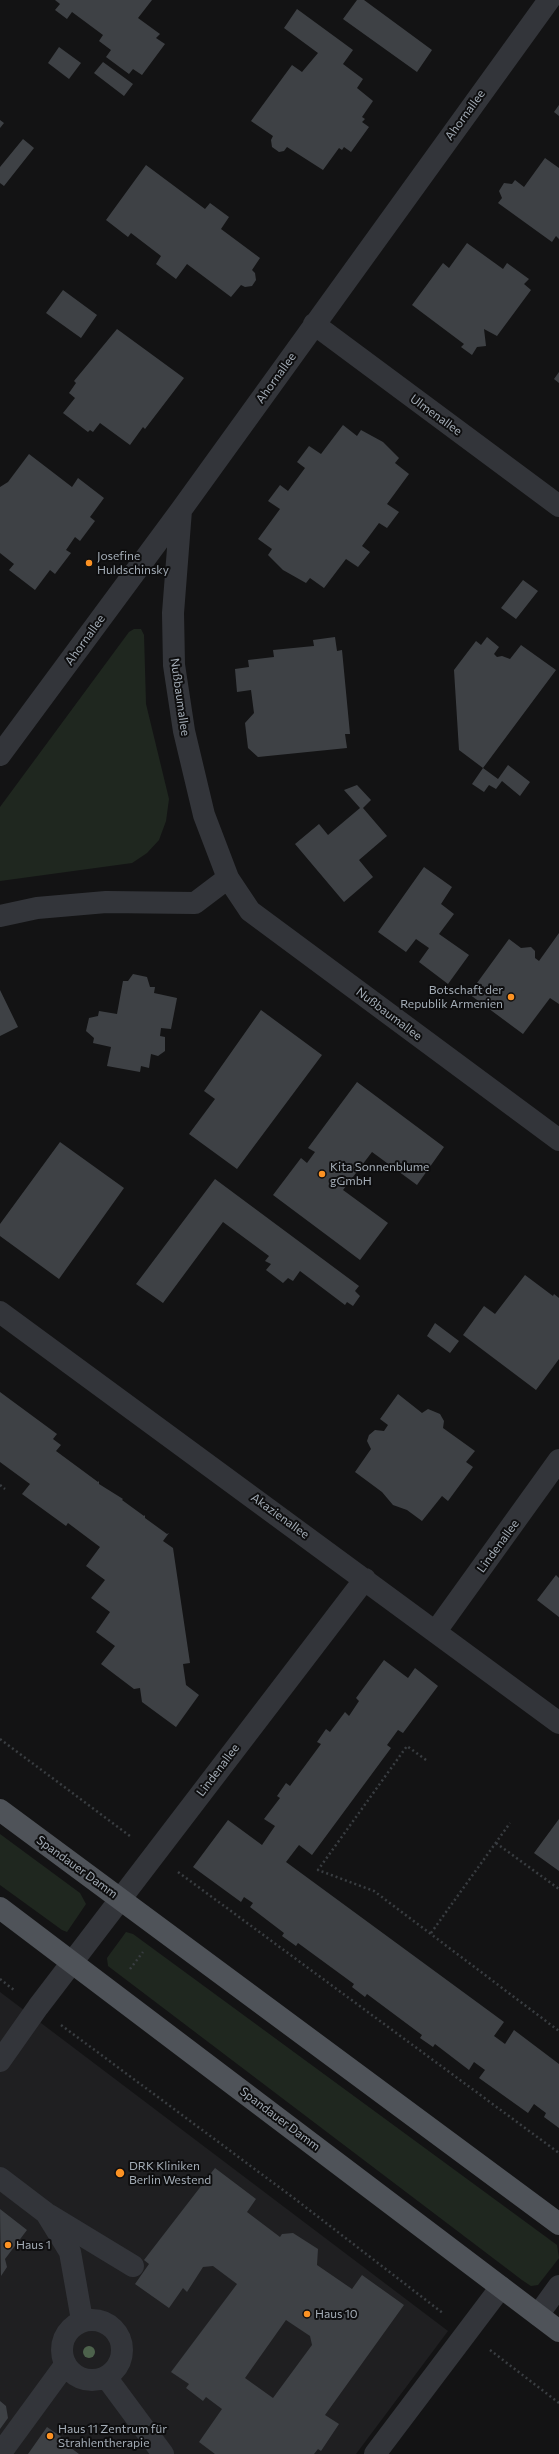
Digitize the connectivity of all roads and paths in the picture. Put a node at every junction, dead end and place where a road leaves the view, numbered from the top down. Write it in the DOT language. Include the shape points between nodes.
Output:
graph roads {
  1 [pos="549,0"];
  2 [pos="314,324"];
  3 [pos="559,506"];
  4 [pos="181,510"];
  5 [pos="0,755"];
  6 [pos="228,878"];
  7 [pos="0,916"];
  8 [pos="559,1140"];
  9 [pos="0,1312"];
  10 [pos="559,1460"];
  11 [pos="0,1485"];
  12 [pos="5,1489"];
  13 [pos="365,1579"];
  14 [pos="436,1631"];
  15 [pos="559,1723"];
  16 [pos="0,1739"];
  17 [pos="426,1760"];
  18 [pos="0,1810"];
  19 [pos="510,1823"];
  20 [pos="135,1840"];
  21 [pos="496,1843"];
  22 [pos="173,1869"];
  23 [pos="559,1889"];
  24 [pos="120,1899"];
  25 [pos="0,1908"];
  26 [pos="431,1933"];
  27 [pos="144,1950"];
  28 [pos="73,1962"];
  29 [pos="128,1972"];
  30 [pos="0,1980"];
  31 [pos="38,2008"];
  32 [pos="559,2031"];
  33 [pos="0,2061"];
  34 [pos="559,2154"];
  35 [pos="0,2178"];
  36 [pos="46,2213"];
  37 [pos="559,2224"];
  38 [pos="133,2266"];
  39 [pos="559,2286"];
  40 [pos="501,2287"];
  41 [pos="538,2315"];
  42 [pos="82,2320"];
  43 [pos="467,2331"];
  44 [pos="559,2331"];
  45 [pos="65,2365"];
  46 [pos="106,2377"];
  47 [pos="559,2404"];
  48 [pos="0,2454"];
  49 [pos="163,2454"];
  50 [pos="375,2454"];
  1 -- 2 [label="street, Ahornallee"];
  2 -- 3 [label="street, Ulmenallee"];
  2 -- 4 [label="street, Ahornallee"];
  4 -- 5 [label="street, Ahornallee"];
  4 -- 6 [label="street, Nußbaumallee" via="173,613 174,665 184,731 204,815"];
  6 -- 7 [label="street" via="195,903 106,902 37,908"];
  6 -- 8 [label="street, Nußbaumallee" via="250,911"];
  9 -- 13 [label="street, Akazienallee"];
  10 -- 14 [label="street, Lindenallee"];
  11 -- 12 [label="path"];
  13 -- 14 [label="street, Akazienallee"];
  13 -- 24 [label="street, Lindenallee"];
  14 -- 15 [label="street, Akazienallee"];
  16 -- 20 [label="path"];
  17 -- 26 [label="path" via="407,1746 318,1870 374,1891"];
  18 -- 24 [label="main road, Spandauer Damm"];
  19 -- 21 [label="path"];
  21 -- 23 [label="path"];
  21 -- 26 [label="path"];
  22 -- 34 [label="path"];
  24 -- 28 [label="street, Lindenallee"];
  24 -- 37 [label="main road, Spandauer Damm"];
  25 -- 28 [label="main road, Spandauer Damm"];
  26 -- 32 [label="path"];
  27 -- 29 [label="path"];
  28 -- 31 [label="street, Lindenallee"];
  28 -- 40 [label="main road, Spandauer Damm"];
  30 -- 31 [label="path"];
  31 -- 33 [label="street, Lindenallee"];
  31 -- 43 [label="path"];
  35 -- 36 [label="street"];
  36 -- 38 [label="street"];
  36 -- 42 [label="street" via="70,2252"];
  39 -- 41 [label="street"];
  40 -- 41 [label="main road, Spandauer Damm"];
  40 -- 43 [label="street"];
  41 -- 44 [label="main road, Spandauer Damm"];
  42 -- 45 [label="street" via="65,2334 61,2344 61,2355"];
  42 -- 46 [label="street" via="104,2322 113,2328 120,2338 121,2360"];
  43 -- 47 [label="path"];
  43 -- 50 [label="street"];
  45 -- 46 [label="street" via="79,2378 92,2380"];
  45 -- 48 [label="street"];
  46 -- 49 [label="street"];
}
